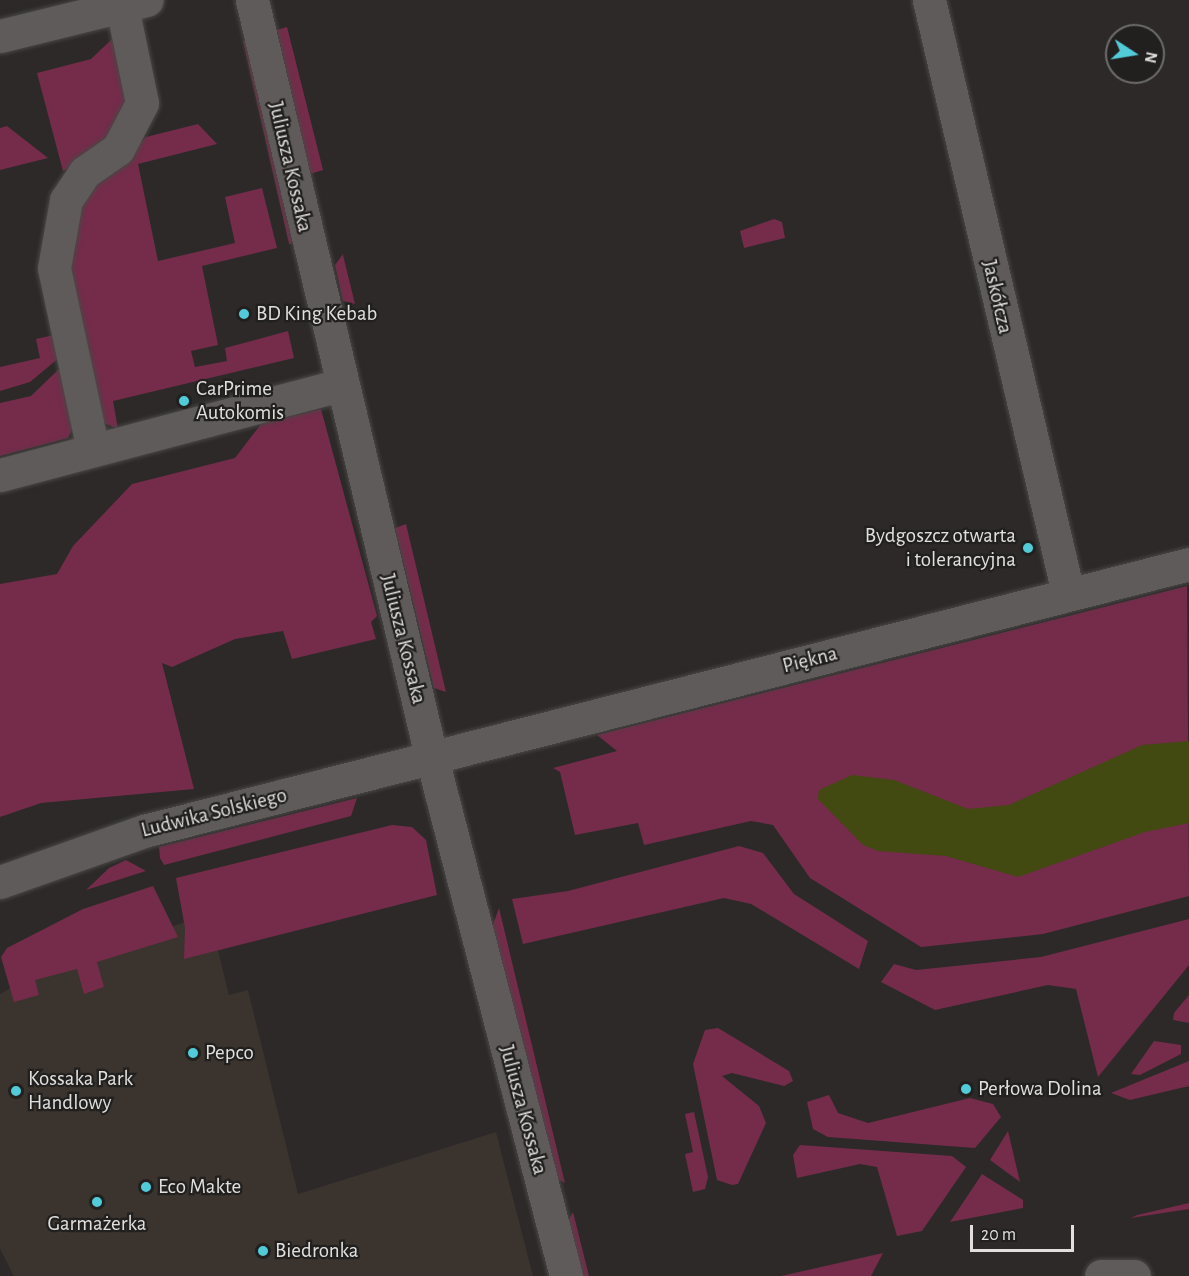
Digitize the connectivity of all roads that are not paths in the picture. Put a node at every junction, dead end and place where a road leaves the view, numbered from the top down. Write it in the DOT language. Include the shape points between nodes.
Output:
graph roads {
  1 [pos="252,0"];
  2 [pos="929,0"];
  3 [pos="135,3"];
  4 [pos="0,36"];
  5 [pos="341,385"];
  6 [pos="93,450"];
  7 [pos="0,475"];
  8 [pos="1189,564"];
  9 [pos="1068,593"];
  10 [pos="432,757"];
  11 [pos="0,882"];
  12 [pos="566,1276"];
  13 [pos="1101,1276"];
  14 [pos="1134,1276"];
  1 -- 5 [label="street, Juliusza Kossaka"];
  2 -- 9 [label="street, Jaskółcza"];
  3 -- 4 [label="street"];
  3 -- 6 [label="street" via="142,103 118,149 85,172 66,200 54,268"];
  5 -- 6 [label="street"];
  5 -- 10 [label="street, Juliusza Kossaka"];
  6 -- 7 [label="street"];
  8 -- 9 [label="street, Piękna"];
  9 -- 10 [label="street, Piękna"];
  10 -- 11 [label="street, Ludwika Solskiego" via="134,834"];
  10 -- 12 [label="street, Juliusza Kossaka"];
  13 -- 14 [label="street"];
}
